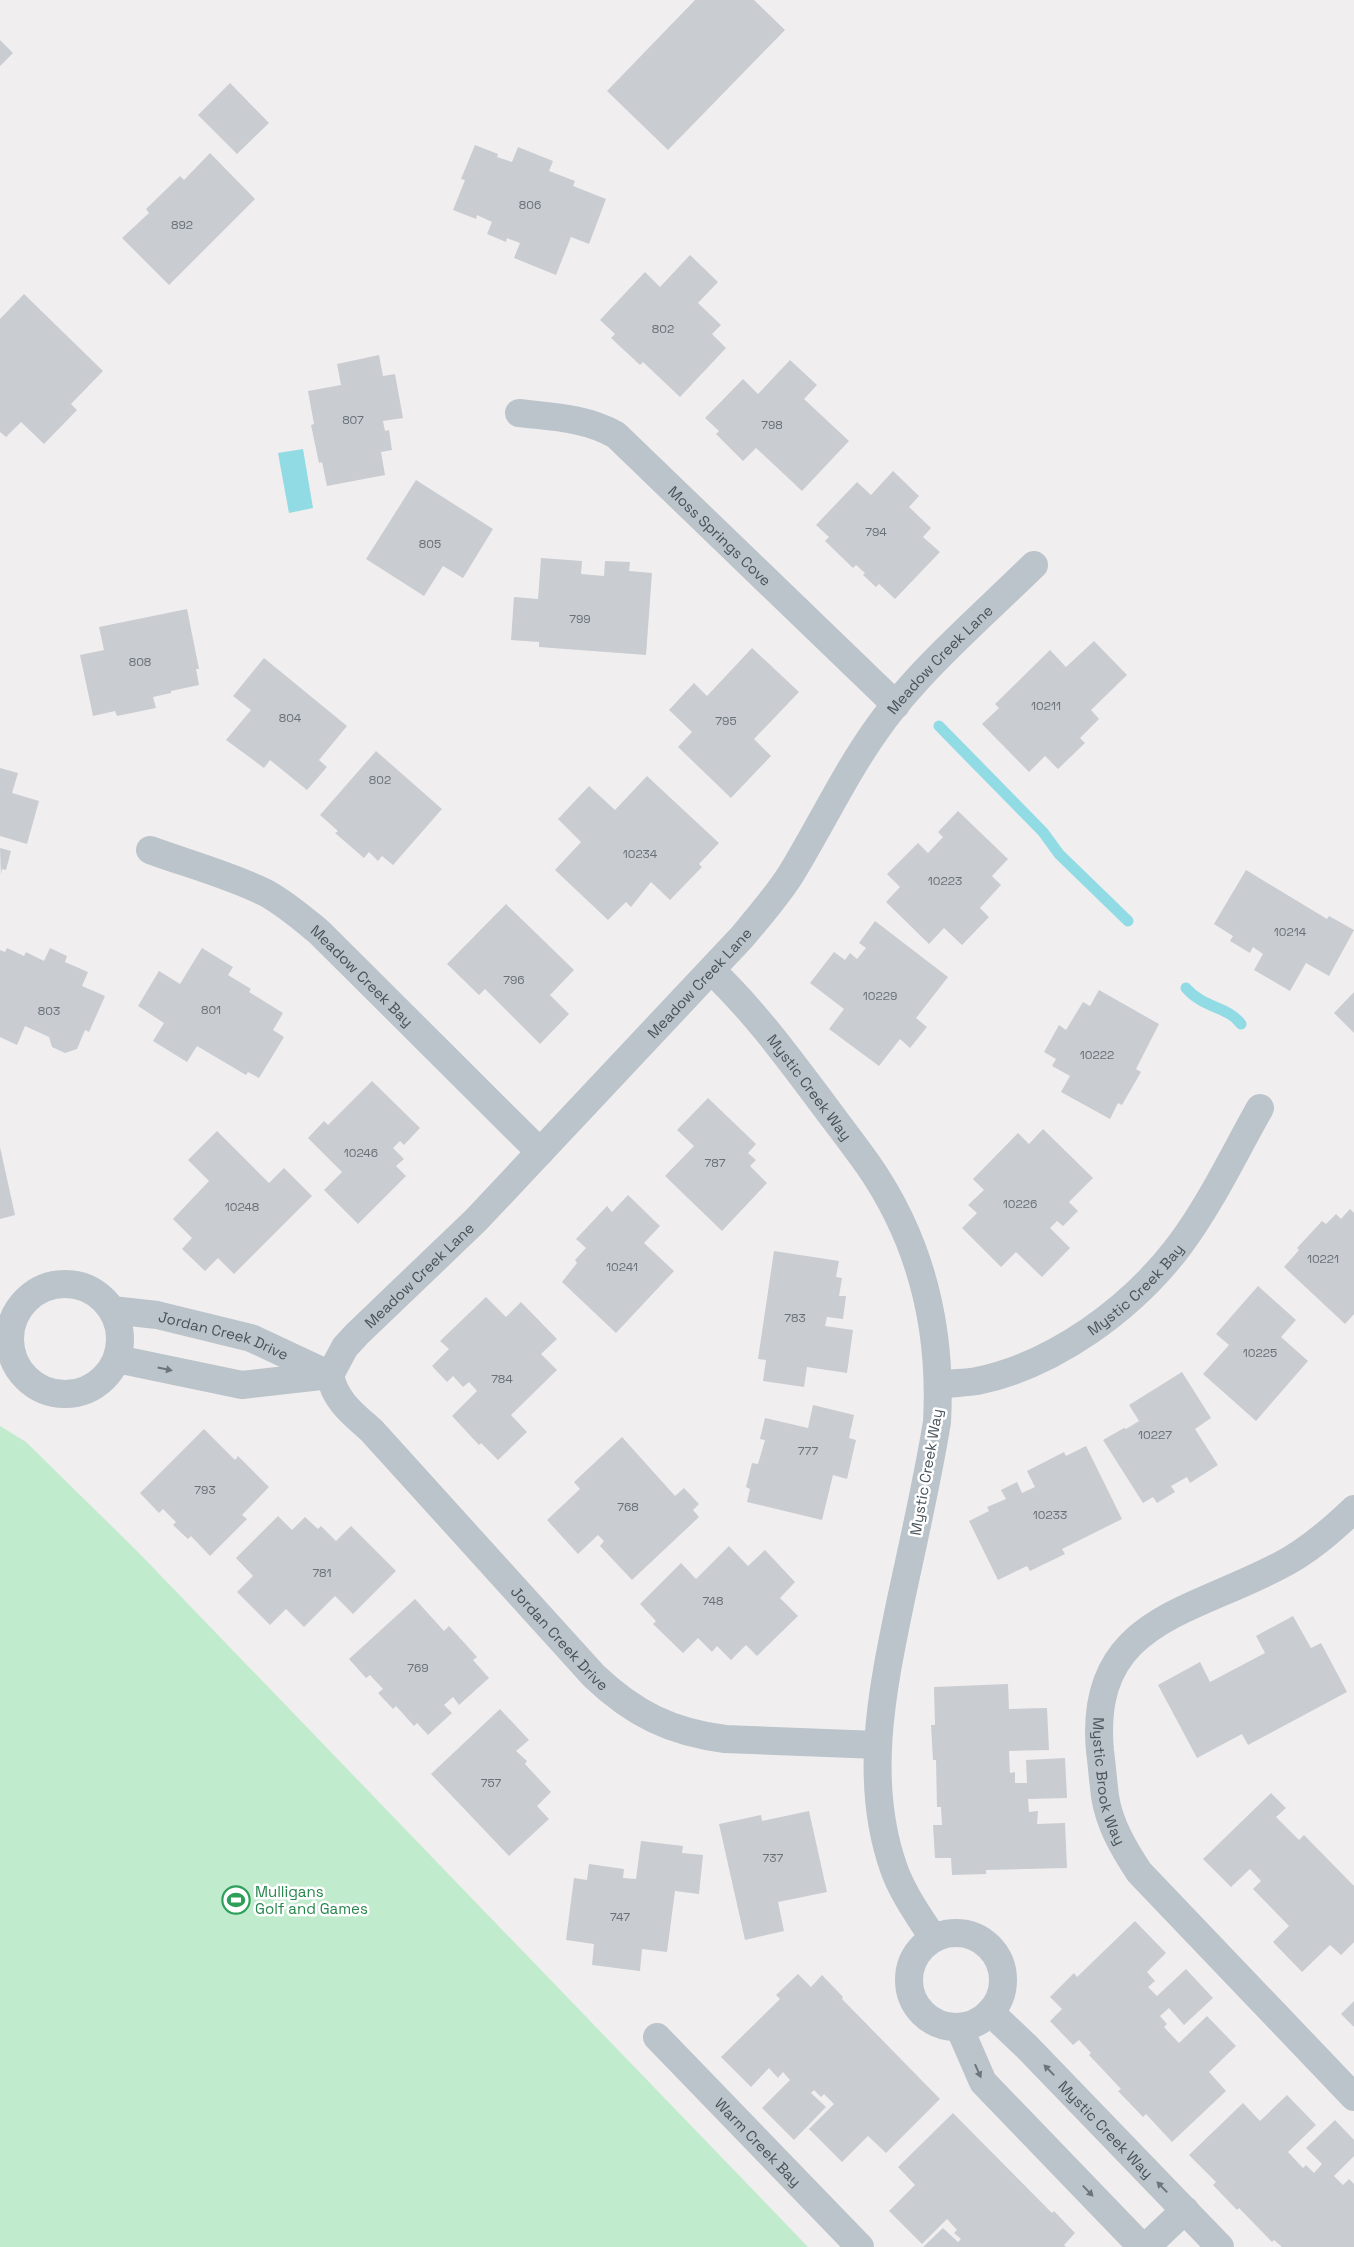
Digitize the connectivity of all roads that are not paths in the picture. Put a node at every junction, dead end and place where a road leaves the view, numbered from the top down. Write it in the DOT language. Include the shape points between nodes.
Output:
graph roads {
  1 [pos="519,414"];
  2 [pos="1034,564"];
  3 [pos="896,705"];
  4 [pos="150,850"];
  5 [pos="712,972"];
  6 [pos="1260,1108"];
  7 [pos="540,1152"];
  8 [pos="112,1310"];
  9 [pos="5,1330"];
  10 [pos="117,1359"];
  11 [pos="330,1375"];
  12 [pos="939,1385"];
  13 [pos="1354,1509"];
  14 [pos="878,1744"];
  15 [pos="933,1938"];
  16 [pos="990,2012"];
  17 [pos="958,2027"];
  18 [pos="657,2037"];
  19 [pos="1354,2097"];
  20 [pos="1185,2210"];
  21 [pos="860,2247"];
  22 [pos="1144,2247"];
  23 [pos="1220,2247"];
  1 -- 3 [label="street, Moss Springs Cove" via="584,421 616,435"];
  2 -- 3 [label="street, Meadow Creek Lane"];
  3 -- 5 [label="street, Meadow Creek Lane" via="864,748 770,904"];
  4 -- 7 [label="street, Meadow Creek Bay" via="236,881 294,911"];
  5 -- 7 [label="street, Meadow Creek Lane"];
  5 -- 12 [label="street, Mystic Creek Way" via="765,1026 870,1167 890,1201 912,1245 924,1282 937,1348"];
  6 -- 12 [label="street, Mystic Creek Bay" via="1199,1216 1157,1272 1132,1298 1082,1335 1044,1356 977,1381"];
  7 -- 11 [label="street, Meadow Creek Lane" via="476,1220 357,1334 345,1347"];
  8 -- 9 [label="street" via="99,1296 82,1286 63,1283 44,1287 28,1298"];
  8 -- 10 [label="street" via="121,1334"];
  8 -- 11 [label="street, Jordan Creek Drive" via="157,1315 251,1338"];
  9 -- 10 [label="street" via="11,1355 22,1375 40,1390 62,1395 86,1392 105,1379"];
  10 -- 11 [label="street, Jordan Creek Drive, one-way" via="242,1385"];
  11 -- 14 [label="street, Jordan Creek Drive" via="337,1397 346,1407 378,1438 594,1676 633,1709 655,1721 725,1740"];
  12 -- 14 [label="street, Mystic Creek Way" via="932,1454 883,1688"];
  13 -- 19 [label="street, Mystic Brook Way" via="1312,1545 1280,1566 1144,1631 1119,1656 1111,1670 1103,1690 1099,1736 1105,1798 1116,1832 1139,1872"];
  14 -- 15 [label="street, Mystic Creek Way" via="879,1790 890,1855 901,1885"];
  15 -- 16 [label="street" via="947,1933 976,1937 997,1957 1002,1971 1002,1986"];
  15 -- 17 [label="street" via="912,1961 908,1976 910,1992 928,2018 942,2025"];
  16 -- 17 [label="street" via="981,2020"];
  20 -- 16 [label="street, Mystic Creek Way, one-way"];
  17 -- 22 [label="street, one-way" via="983,2082"];
  18 -- 21 [label="street, Warm Creek Bay"];
  20 -- 22 [label="street"];
  20 -- 23 [label="street, Mystic Creek Way"];
}
